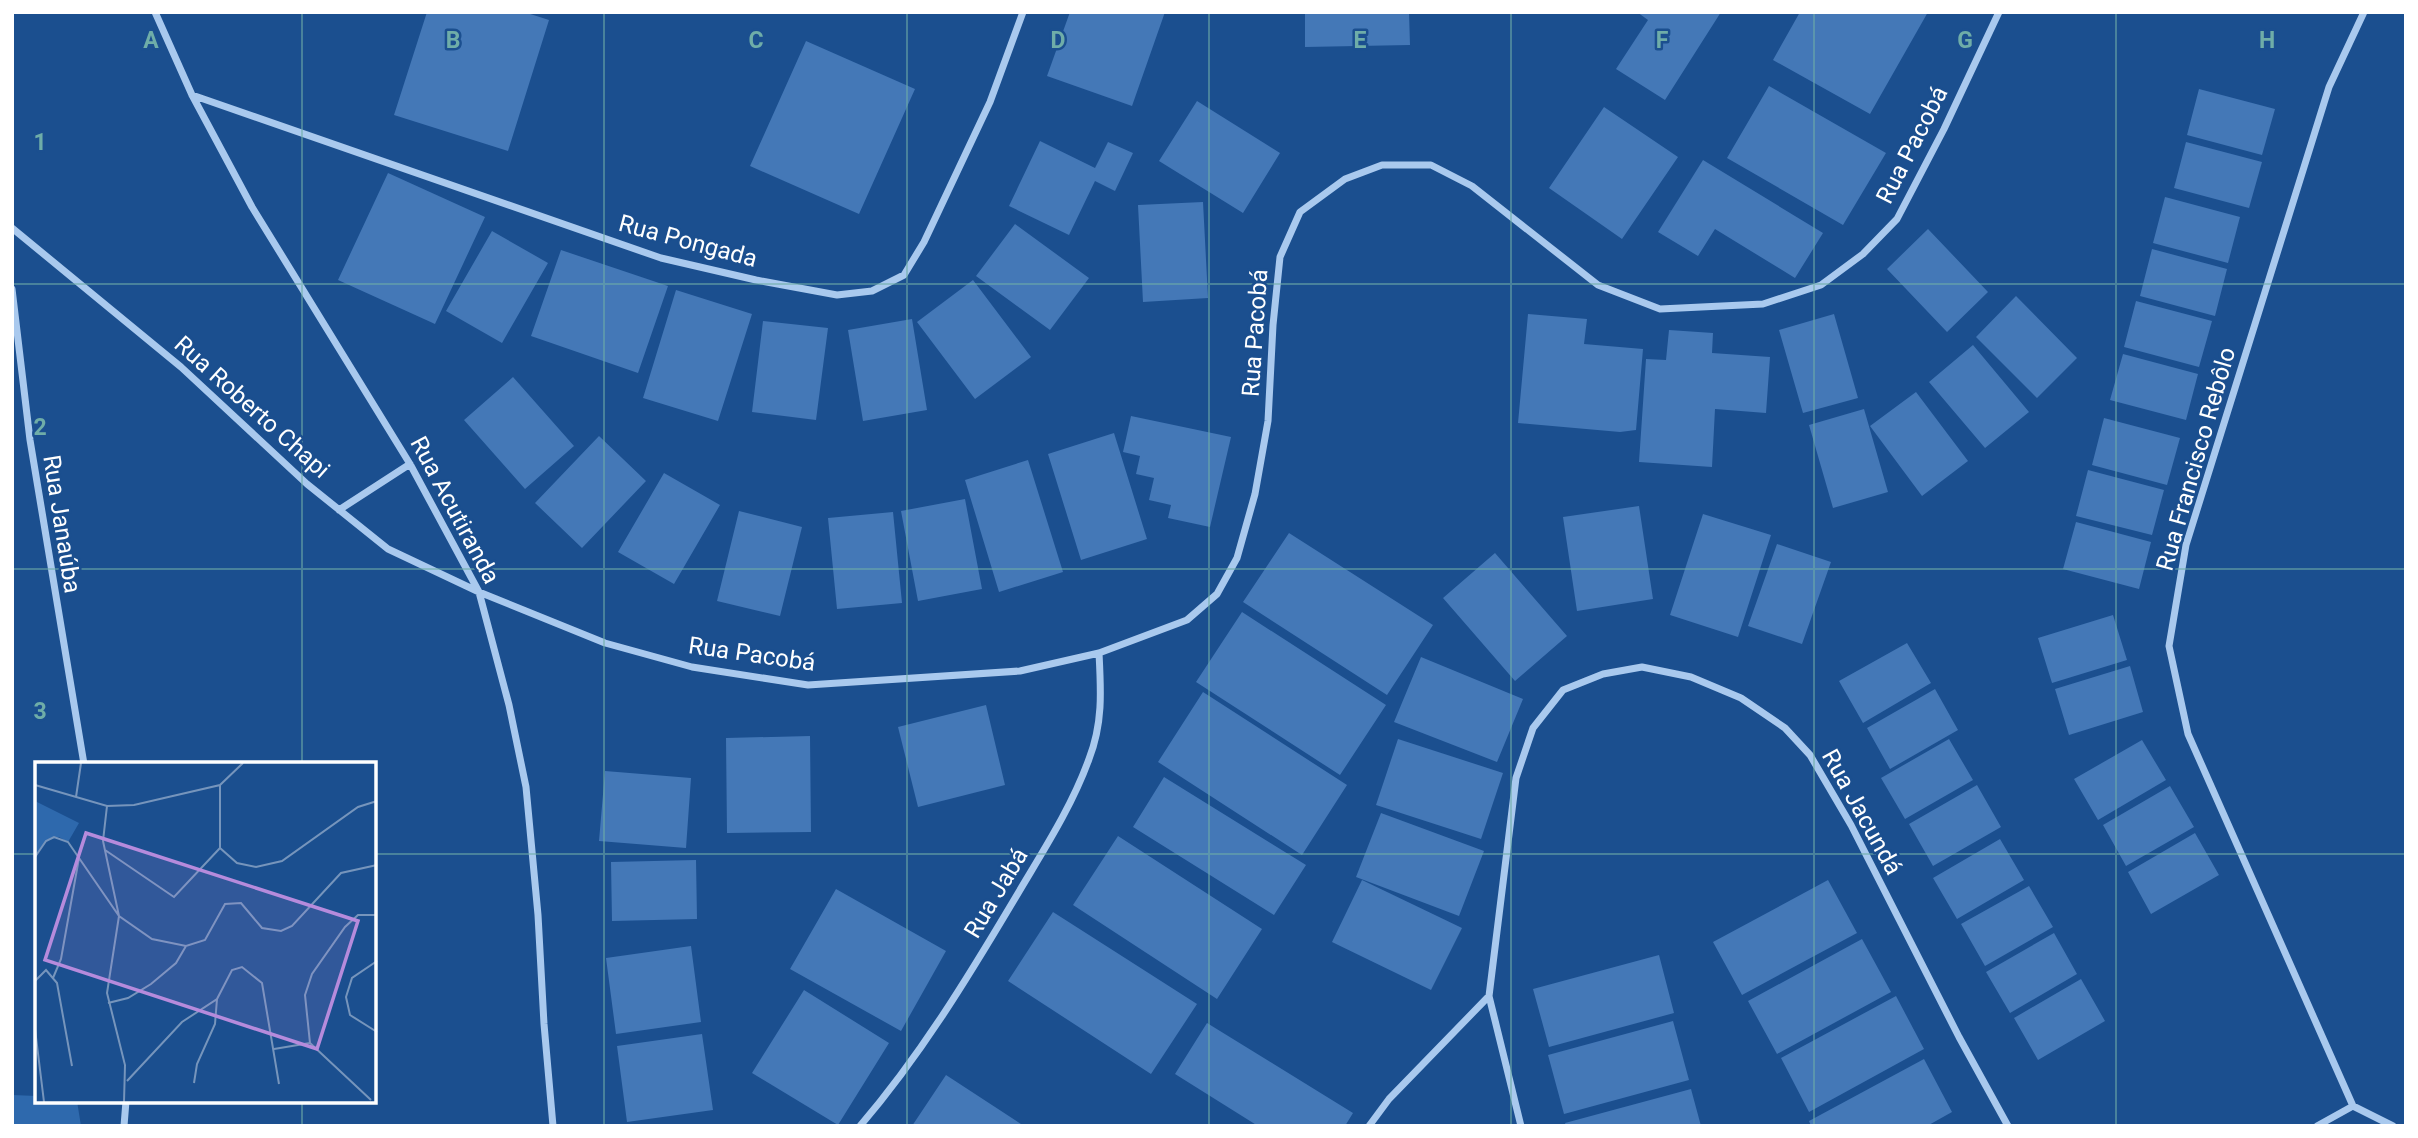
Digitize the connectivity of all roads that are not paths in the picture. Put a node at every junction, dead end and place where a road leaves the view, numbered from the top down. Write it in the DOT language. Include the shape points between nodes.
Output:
graph roads {
  1 [pos="155,12"];
  2 [pos="1023,12"];
  3 [pos="1998,12"];
  4 [pos="2364,12"];
  5 [pos="191,95"];
  6 [pos="12,228"];
  7 [pos="12,289"];
  8 [pos="410,464"];
  9 [pos="339,510"];
  10 [pos="479,592"];
  11 [pos="1100,653"];
  12 [pos="84,762"];
  13 [pos="1489,996"];
  14 [pos="126,1103"];
  15 [pos="2353,1106"];
  16 [pos="124,1126"];
  17 [pos="553,1126"];
  18 [pos="860,1126"];
  19 [pos="1369,1126"];
  20 [pos="1521,1126"];
  21 [pos="2008,1126"];
  22 [pos="2317,1126"];
  23 [pos="2393,1126"];
  1 -- 5 [label="street, Rua Acutiranda"];
  2 -- 5 [label="street, Rua Pongada" via="990,102 904,275 872,291 837,295 661,258"];
  3 -- 11 [label="street, Rua Pacobá" via="1944,130 1896,219 1863,254 1821,285 1763,304 1660,309 1598,285 1472,186 1431,165 1382,164 1345,178 1300,212 1280,257 1268,421 1237,558 1217,594 1186,620"];
  4 -- 15 [label="street, Rua Francisco Rebôlo" via="2329,87 2190,532 2169,646 2188,734"];
  5 -- 8 [label="street, Rua Acutiranda" via="252,207"];
  6 -- 9 [label="street, Rua Roberto Chapi" via="181,367"];
  7 -- 12 [label="street, Rua Janaúba" via="30,440"];
  8 -- 9 [label="street"];
  8 -- 10 [label="street, Rua Acutiranda"];
  9 -- 10 [label="street, Rua Roberto Chapi" via="388,549"];
  10 -- 11 [label="street, Rua Pacobá" via="605,643 692,667 808,685 1020,671"];
  10 -- 17 [label="street, Rua Acutiranda" via="526,786"];
  11 -- 18 [label="street, Rua Jabá" via="1102,706 1090,757 1063,817 919,1052"];
  13 -- 19 [label="street" via="1389,1099"];
  13 -- 20 [label="street"];
  13 -- 21 [label="street, Rua Jacundá" via="1516,778 1533,728 1563,690 1603,674 1642,667 1691,677 1741,698 1785,728 1810,755 1852,825"];
  14 -- 16 [label="street"];
  15 -- 22 [label="street"];
  15 -- 23 [label="street"];
}
